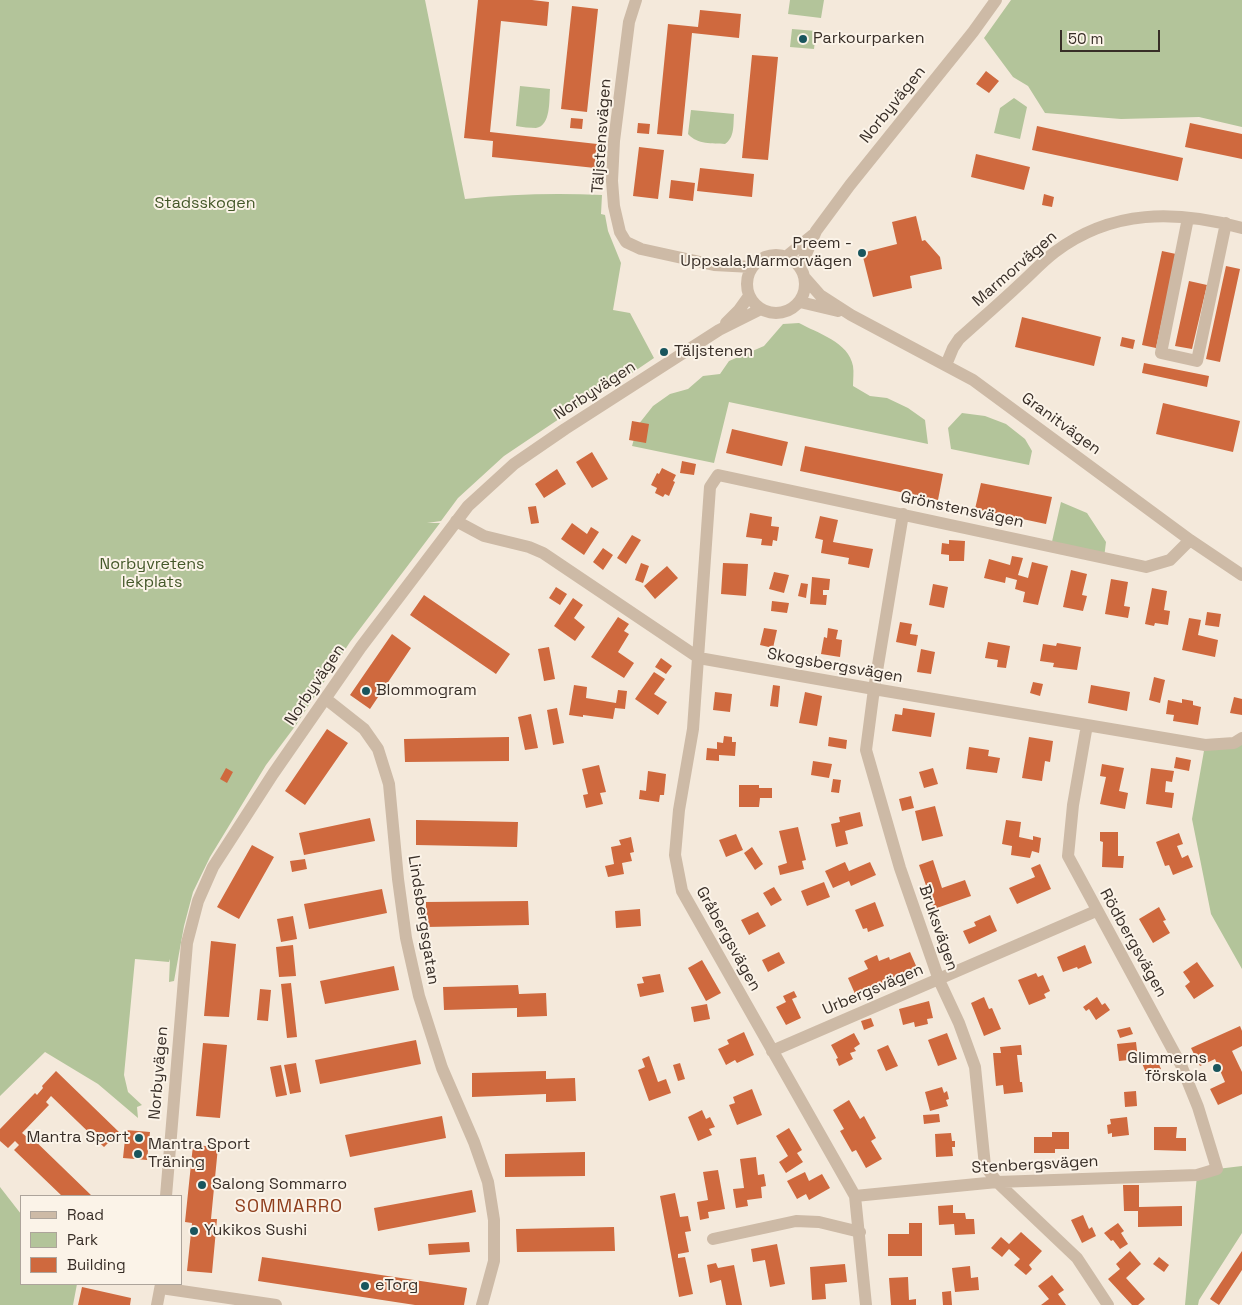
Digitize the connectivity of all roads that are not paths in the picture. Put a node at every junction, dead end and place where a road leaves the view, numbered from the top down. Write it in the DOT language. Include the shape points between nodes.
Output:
graph roads {
  1 [pos="636,0"];
  2 [pos="996,0"];
  3 [pos="1188,218"];
  4 [pos="1226,223"];
  5 [pos="1242,228"];
  6 [pos="816,231"];
  7 [pos="786,256"];
  8 [pos="714,265"];
  9 [pos="752,268"];
  10 [pos="802,273"];
  11 [pos="747,280"];
  12 [pos="749,296"];
  13 [pos="800,302"];
  14 [pos="761,308"];
  15 [pos="851,315"];
  16 [pos="719,330"];
  17 [pos="946,365"];
  18 [pos="718,475"];
  19 [pos="903,514"];
  20 [pos="456,521"];
  21 [pos="1190,540"];
  22 [pos="1242,575"];
  23 [pos="699,658"];
  24 [pos="874,689"];
  25 [pos="326,699"];
  26 [pos="1087,725"];
  27 [pos="1242,738"];
  28 [pos="1096,911"];
  29 [pos="939,980"];
  30 [pos="772,1051"];
  31 [pos="1216,1169"];
  32 [pos="996,1182"];
  33 [pos="166,1195"];
  34 [pos="855,1196"];
  35 [pos="860,1232"];
  36 [pos="713,1239"];
  37 [pos="161,1286"];
  38 [pos="157,1305"];
  39 [pos="276,1305"];
  40 [pos="482,1305"];
  41 [pos="866,1305"];
  42 [pos="1108,1305"];
  1 -- 8 [label="street, Täljstensvägen" via="629,22 614,142 612,181 617,222 626,242 633,246"];
  2 -- 6 [label="street, Norbyvägen"];
  3 -- 4 [label="street, Marmorvägen"];
  3 -- 4 [label="street" via="1161,353 1197,361"];
  3 -- 17 [label="street, Marmorvägen" via="1148,216 1123,220 1075,238 1054,252 959,339"];
  4 -- 5 [label="street, Marmorvägen"];
  6 -- 7 [label="street, Norbyvägen"];
  6 -- 10 [label="street, Norbyvägen"];
  7 -- 9 [label="street" via="764,257"];
  7 -- 10 [label="street" via="794,260"];
  8 -- 9 [label="street, Täljstensvägen"];
  8 -- 11 [label="street, Täljstensvägen"];
  9 -- 11 [label="street"];
  10 -- 13 [label="street" via="804,291"];
  10 -- 15 [label="street, Granitvägen" via="820,295"];
  11 -- 12 [label="street"];
  12 -- 14 [label="street"];
  12 -- 16 [label="street, Norbyvägen"];
  13 -- 14 [label="street" via="784,312 774,313"];
  13 -- 15 [label="street, Granitvägen"];
  14 -- 16 [label="street, Norbyvägen"];
  15 -- 17 [label="street, Granitvägen"];
  16 -- 20 [label="street, Norbyvägen" via="514,464"];
  17 -- 21 [label="street, Granitvägen" via="973,380"];
  18 -- 19 [label="street, Grönstensvägen"];
  18 -- 23 [label="street, Gråbergsvägen" via="710,488"];
  19 -- 21 [label="street, Grönstensvägen" via="1146,567 1170,560"];
  19 -- 24 [label="street, Bruksvägen"];
  20 -- 23 [label="street, Skogsbergsvägen" via="484,536 543,553"];
  20 -- 25 [label="street, Norbyvägen" via="360,647"];
  21 -- 22 [label="street, Granitvägen"];
  23 -- 24 [label="street, Skogsbergsvägen"];
  23 -- 30 [label="street, Gråbergsvägen" via="693,729 675,855 682,891"];
  24 -- 26 [label="street, Skogsbergsvägen"];
  24 -- 29 [label="street, Bruksvägen" via="866,750 900,868"];
  25 -- 33 [label="street, Norbyvägen" via="213,867 198,901 187,942"];
  25 -- 40 [label="street, Lindsbergsgatan" via="364,729 378,749 389,784 406,938 419,996 442,1068 488,1182 494,1220 494,1261"];
  26 -- 27 [label="street, Skogsbergsvägen" via="1205,745 1234,743"];
  26 -- 28 [label="street, Rödbergsvägen" via="1068,856"];
  28 -- 29 [label="street, Urbergsvägen"];
  28 -- 31 [label="street, Rödbergsvägen" via="1181,1065 1198,1107"];
  29 -- 30 [label="street, Urbergsvägen"];
  29 -- 32 [label="street, Bruksvägen" via="975,1067 985,1166"];
  30 -- 34 [label="street, Gråbergsvägen"];
  31 -- 32 [label="street, Stenbergsvägen" via="1197,1175"];
  32 -- 34 [label="street, Stenbergsvägen"];
  32 -- 42 [label="street, Bruksvägen" via="1077,1258"];
  34 -- 35 [label="street, Gråbergsvägen"];
  35 -- 36 [label="street" via="819,1222 796,1221"];
  35 -- 41 [label="street, Gråbergsvägen"];
  37 -- 38 [label="street"];
  37 -- 39 [label="street"];
}
